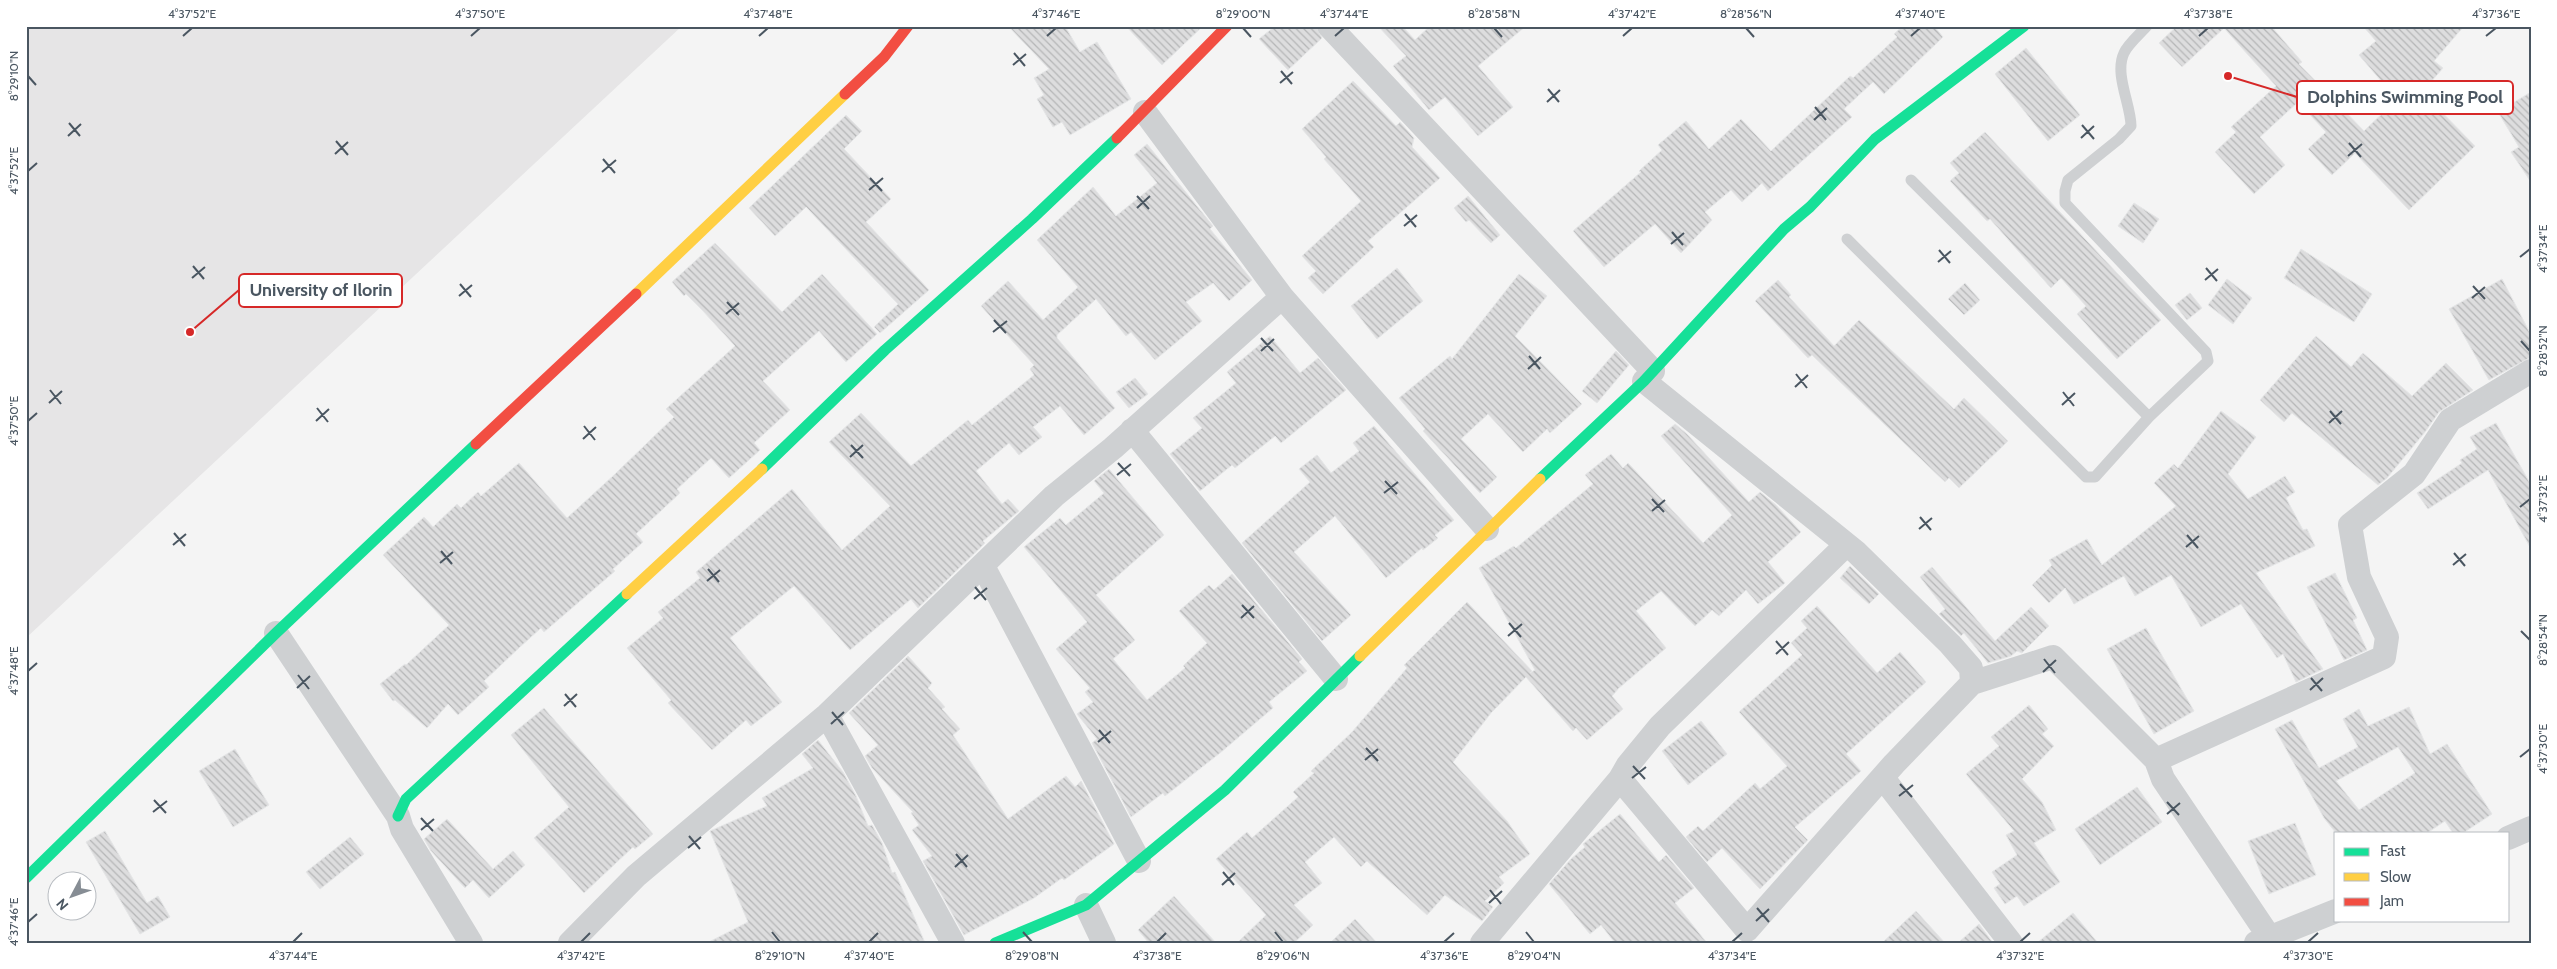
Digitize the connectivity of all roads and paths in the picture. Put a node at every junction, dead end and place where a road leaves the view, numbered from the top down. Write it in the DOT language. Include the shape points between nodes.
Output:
graph roads {
  1 [pos="908,26"];
  2 [pos="1227,26"];
  3 [pos="1329,26"];
  4 [pos="2024,26"];
  5 [pos="2147,26"];
  6 [pos="1145,112"];
  7 [pos="1911,180"];
  8 [pos="1847,239"];
  9 [pos="1282,297"];
  10 [pos="2531,371"];
  11 [pos="1649,376"];
  12 [pos="2149,417"];
  13 [pos="1132,430"];
  14 [pos="1487,529"];
  15 [pos="1846,545"];
  16 [pos="982,566"];
  17 [pos="276,633"];
  18 [pos="1336,679"];
  19 [pos="1972,683"];
  20 [pos="827,714"];
  21 [pos="2156,760"];
  22 [pos="1883,778"];
  23 [pos="1620,779"];
  24 [pos="398,816"];
  25 [pos="2531,828"];
  26 [pos="2510,837"];
  27 [pos="1139,861"];
  28 [pos="26,878"];
  29 [pos="1086,905"];
  30 [pos="2334,912"];
  31 [pos="1752,936"];
  32 [pos="2263,940"];
  33 [pos="471,943"];
  34 [pos="570,943"];
  35 [pos="953,943"];
  36 [pos="995,943"];
  37 [pos="1104,943"];
  38 [pos="1482,943"];
  39 [pos="2011,943"];
  1 -- 17 [label="street" via="884,57"];
  2 -- 6 [label="street"];
  3 -- 11 [label="street"];
  4 -- 11 [label="street" via="1875,139 1810,207 1784,229"];
  5 -- 12 [label="lane" via="2124,53 2122,78 2131,126 2068,180 2065,203 2206,352 2208,361"];
  6 -- 9 [label="street"];
  6 -- 24 [label="street" via="1032,219 885,350 782,451 406,799"];
  7 -- 12 [label="lane"];
  8 -- 12 [label="lane" via="2086,477 2095,476"];
  9 -- 13 [label="street"];
  9 -- 14 [label="street"];
  10 -- 21 [label="street" via="2450,420 2414,474 2350,525 2359,577 2387,637 2384,657"];
  11 -- 14 [label="street"];
  11 -- 15 [label="street"];
  13 -- 16 [label="street" via="1054,496"];
  13 -- 18 [label="street"];
  14 -- 18 [label="street"];
  15 -- 19 [label="street" via="1950,644 1971,668"];
  15 -- 23 [label="street" via="1660,726"];
  16 -- 20 [label="street"];
  16 -- 27 [label="street"];
  17 -- 24 [label="street"];
  17 -- 28 [label="street"];
  18 -- 27 [label="street" via="1225,790"];
  19 -- 21 [label="street" via="2052,658"];
  19 -- 22 [label="street"];
  20 -- 34 [label="street" via="636,876"];
  20 -- 35 [label="street"];
  21 -- 32 [label="street" via="2163,779"];
  22 -- 31 [label="street"];
  22 -- 39 [label="street"];
  23 -- 31 [label="street"];
  23 -- 38 [label="street"];
  24 -- 33 [label="street" via="402,830"];
  25 -- 26 [label="street"];
  27 -- 29 [label="street"];
  29 -- 36 [label="street"];
  29 -- 37 [label="street"];
  30 -- 32 [label="street"];
}
